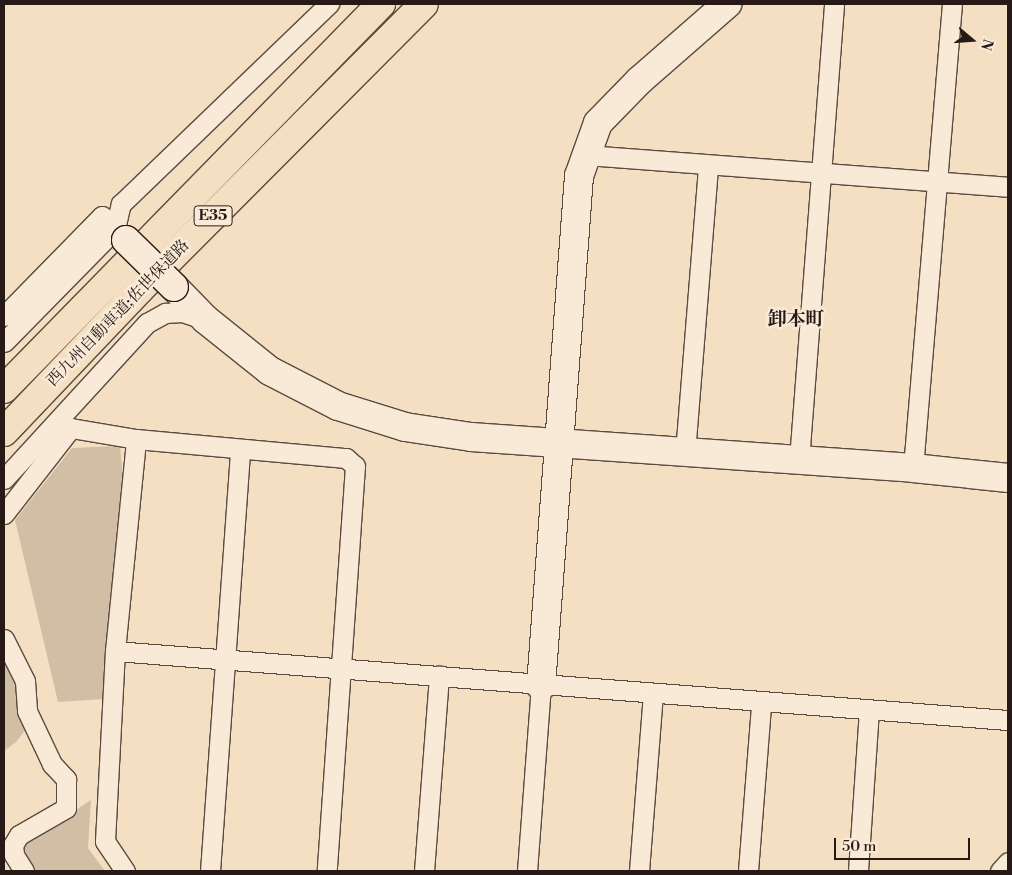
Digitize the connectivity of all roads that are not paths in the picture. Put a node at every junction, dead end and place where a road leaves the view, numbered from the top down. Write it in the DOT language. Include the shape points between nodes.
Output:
graph roads {
  1 [pos="329,4"];
  2 [pos="381,4"];
  3 [pos="424,4"];
  4 [pos="727,4"];
  5 [pos="834,4"];
  6 [pos="952,4"];
  7 [pos="586,155"];
  8 [pos="708,165"];
  9 [pos="820,174"];
  10 [pos="936,183"];
  11 [pos="1008,187"];
  12 [pos="114,228"];
  13 [pos="140,289"];
  14 [pos="4,316"];
  15 [pos="205,319"];
  16 [pos="4,342"];
  17 [pos="7,385"];
  18 [pos="4,432"];
  19 [pos="136,439"];
  20 [pos="560,443"];
  21 [pos="240,450"];
  22 [pos="4,453"];
  23 [pos="685,453"];
  24 [pos="799,460"];
  25 [pos="913,468"];
  26 [pos="1008,478"];
  27 [pos="4,479"];
  28 [pos="4,514"];
  29 [pos="4,639"];
  30 [pos="115,651"];
  31 [pos="227,659"];
  32 [pos="343,667"];
  33 [pos="439,676"];
  34 [pos="541,686"];
  35 [pos="653,695"];
  36 [pos="761,704"];
  37 [pos="869,711"];
  38 [pos="1008,720"];
  39 [pos="1008,862"];
  40 [pos="24,871"];
  41 [pos="125,871"];
  42 [pos="210,871"];
  43 [pos="327,871"];
  44 [pos="424,871"];
  45 [pos="527,871"];
  46 [pos="639,871"];
  47 [pos="748,871"];
  48 [pos="858,871"];
  49 [pos="1000,871"];
  1 -- 12 [label="street" via="120,204"];
  2 -- 17 [label="highway, 西九州自動車道;佐世保道路 / E35"];
  3 -- 13 [label="highway, 西九州自動車道;佐世保道路 / E35"];
  4 -- 7 [label="street" via="640,80 598,123"];
  5 -- 9 [label="street"];
  6 -- 10 [label="street"];
  7 -- 8 [label="street"];
  7 -- 20 [label="street" via="579,176"];
  8 -- 9 [label="street"];
  8 -- 23 [label="street"];
  9 -- 10 [label="street"];
  9 -- 24 [label="street"];
  10 -- 11 [label="street"];
  10 -- 25 [label="street"];
  12 -- 14 [label="street"];
  12 -- 15 [label="street, bridge"];
  12 -- 16 [label="street"];
  13 -- 18 [label="highway, 西九州自動車道;佐世保道路 / E35"];
  13 -- 22 [label="highway"];
  15 -- 20 [label="street" via="270,370 338,406 405,427 472,437"];
  15 -- 27 [label="street" via="182,312 164,314 147,323"];
  19 -- 21 [label="street"];
  19 -- 28 [label="street" via="71,428"];
  19 -- 30 [label="street"];
  20 -- 23 [label="street"];
  20 -- 34 [label="street"];
  21 -- 31 [label="street"];
  21 -- 32 [label="street" via="346,458 355,466"];
  23 -- 24 [label="street"];
  24 -- 25 [label="street"];
  25 -- 26 [label="street"];
  29 -- 40 [label="street" via="25,680 27,711 52,764 66,779 66,808 19,835 13,845 14,854"];
  30 -- 31 [label="street"];
  30 -- 41 [label="street" via="105,841"];
  31 -- 32 [label="street"];
  31 -- 42 [label="street"];
  32 -- 33 [label="street"];
  32 -- 43 [label="street"];
  33 -- 34 [label="street"];
  33 -- 44 [label="street"];
  34 -- 35 [label="street"];
  34 -- 45 [label="street"];
  35 -- 36 [label="street"];
  35 -- 46 [label="street"];
  36 -- 37 [label="street"];
  36 -- 47 [label="street"];
  37 -- 38 [label="street"];
  37 -- 48 [label="street"];
  39 -- 49 [label="street"];
}
